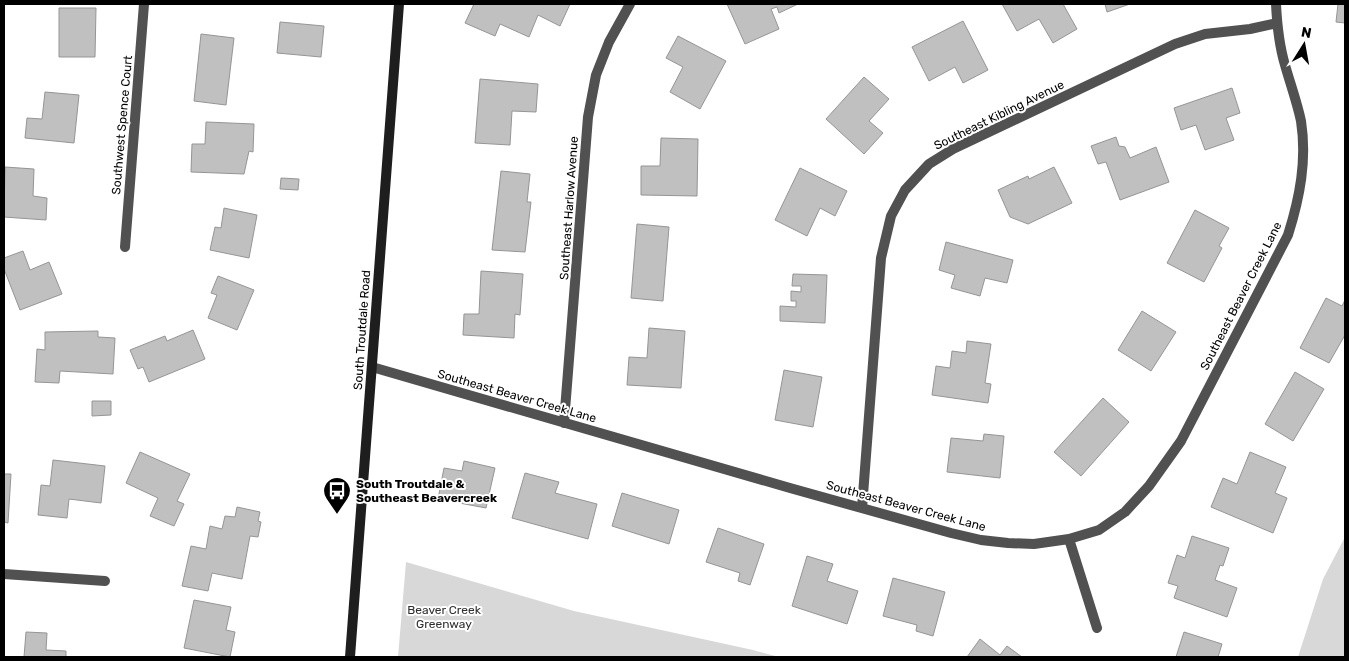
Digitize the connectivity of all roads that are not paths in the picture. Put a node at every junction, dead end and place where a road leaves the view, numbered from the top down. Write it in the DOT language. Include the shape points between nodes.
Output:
graph roads {
  1 [pos="144,4"];
  2 [pos="399,4"];
  3 [pos="630,4"];
  4 [pos="1276,4"];
  5 [pos="1277,23"];
  6 [pos="125,247"];
  7 [pos="372,366"];
  8 [pos="564,423"];
  9 [pos="862,508"];
  10 [pos="1069,539"];
  11 [pos="4,574"];
  12 [pos="105,580"];
  13 [pos="1097,628"];
  14 [pos="350,657"];
  1 -- 6 [label="street, Southwest Spence Court"];
  2 -- 7 [label="main road, South Troutdale Road"];
  3 -- 8 [label="street, Southeast Harlow Avenue" via="609,42 596,75 588,117"];
  4 -- 5 [label="street, Southeast Beaver Creek Lane"];
  5 -- 9 [label="street, Southeast Kibling Avenue" via="1206,34 1175,44 953,149 929,164 905,190 891,216 881,258"];
  5 -- 10 [label="street, Southeast Beaver Creek Lane" via="1300,120 1303,149 1297,207 1288,235 1181,441 1155,479 1125,512 1099,530"];
  7 -- 8 [label="street, Southeast Beaver Creek Lane"];
  7 -- 14 [label="main road, South Troutdale Road"];
  8 -- 9 [label="street, Southeast Beaver Creek Lane"];
  9 -- 10 [label="street, Southeast Beaver Creek Lane" via="981,540 1034,544"];
  10 -- 13 [label="street"];
  11 -- 12 [label="street"];
}
